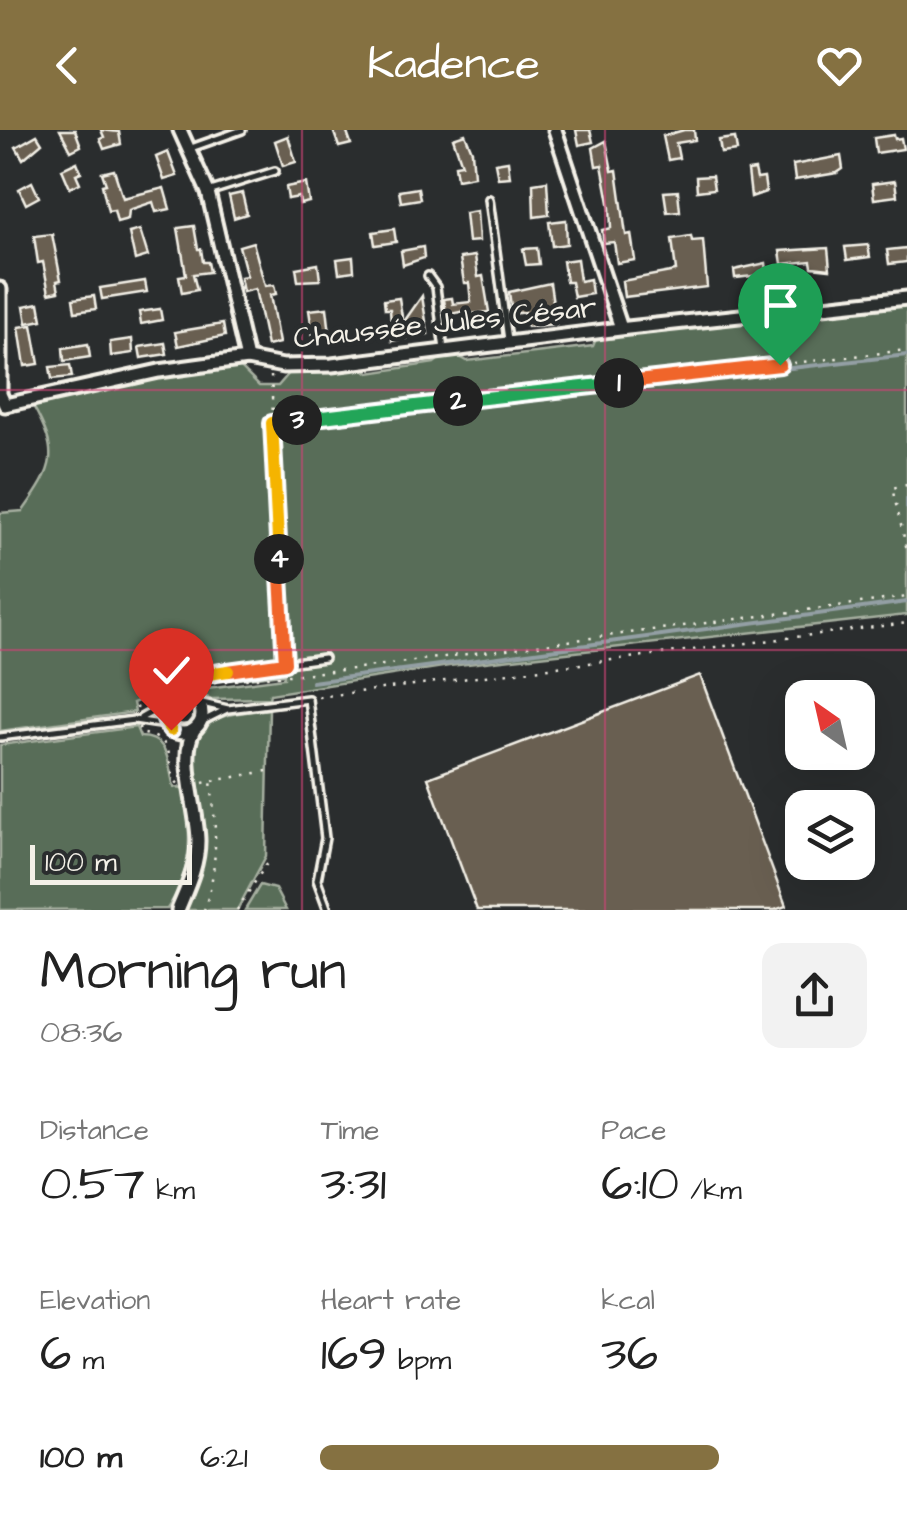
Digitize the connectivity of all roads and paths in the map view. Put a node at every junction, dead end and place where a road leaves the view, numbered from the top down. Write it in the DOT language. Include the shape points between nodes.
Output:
graph roads {
  1 [pos="180,130"];
  2 [pos="242,130"];
  3 [pos="554,130"];
  4 [pos="188,148"];
  5 [pos="275,171"];
  6 [pos="208,192"];
  7 [pos="489,199"];
  8 [pos="428,276"];
  9 [pos="0,289"];
  10 [pos="907,298"];
  11 [pos="621,328"];
  12 [pos="508,344"];
  13 [pos="907,350"];
  14 [pos="444,351"];
  15 [pos="246,359"];
  16 [pos="271,364"];
  17 [pos="0,394"];
  18 [pos="272,423"];
  19 [pos="907,485"];
  20 [pos="907,550"];
  21 [pos="907,597"];
  22 [pos="907,623"];
  23 [pos="324,658"];
  24 [pos="285,663"];
  25 [pos="286,676"];
  26 [pos="180,681"];
  27 [pos="179,695"];
  28 [pos="308,698"];
  29 [pos="198,702"];
  30 [pos="166,704"];
  31 [pos="228,709"];
  32 [pos="136,720"];
  33 [pos="197,726"];
  34 [pos="171,729"];
  35 [pos="0,737"];
  36 [pos="187,756"];
  37 [pos="268,771"];
  38 [pos="211,782"];
  39 [pos="192,785"];
  40 [pos="272,856"];
  41 [pos="178,908"];
  42 [pos="204,910"];
  43 [pos="237,910"];
  44 [pos="328,910"];
  1 -- 4 [label="street"];
  2 -- 4 [label="lane"];
  3 -- 11 [label="street"];
  4 -- 6 [label="street"];
  5 -- 6 [label="lane"];
  6 -- 15 [label="street"];
  7 -- 12 [label="lane"];
  8 -- 14 [label="lane" via="436,287"];
  9 -- 17 [label="street"];
  10 -- 11 [label="street, Chaussée Jules César"];
  11 -- 12 [label="street, Chaussée Jules César"];
  12 -- 14 [label="street, Chaussée Jules César"];
  13 -- 18 [label="path"];
  14 -- 16 [label="street, Chaussée Jules César" via="332,365"];
  15 -- 16 [label="street, Chaussée Jules César"];
  15 -- 17 [label="street, Chaussée Jules César" via="159,371 12,405 3,404"];
  16 -- 18 [label="path"];
  18 -- 24 [label="path"];
  19 -- 20 [label="path" via="892,488"];
  21 -- 25 [label="path"];
  22 -- 28 [label="path"];
  23 -- 24 [label="lane"];
  24 -- 25 [label="path"];
  24 -- 26 [label="lane"];
  25 -- 26 [label="path" via="202,685"];
  26 -- 27 [label="lane"];
  26 -- 32 [label="path" via="168,681 138,703"];
  27 -- 29 [label="street"];
  27 -- 30 [label="street"];
  28 -- 31 [label="lane"];
  28 -- 44 [label="lane" via="325,838 317,880"];
  29 -- 31 [label="lane"];
  29 -- 33 [label="street"];
  30 -- 32 [label="lane"];
  30 -- 34 [label="street"];
  31 -- 33 [label="lane"];
  32 -- 34 [label="lane"];
  32 -- 35 [label="lane"];
  32 -- 39 [label="path" via="140,733 167,745 176,783"];
  33 -- 34 [label="street"];
  33 -- 36 [label="street"];
  34 -- 36 [label="street"];
  36 -- 39 [label="street"];
  37 -- 38 [label="path"];
  38 -- 39 [label="path"];
  38 -- 42 [label="path" via="216,858"];
  39 -- 41 [label="street" via="198,846"];
  40 -- 43 [label="path"];
}
